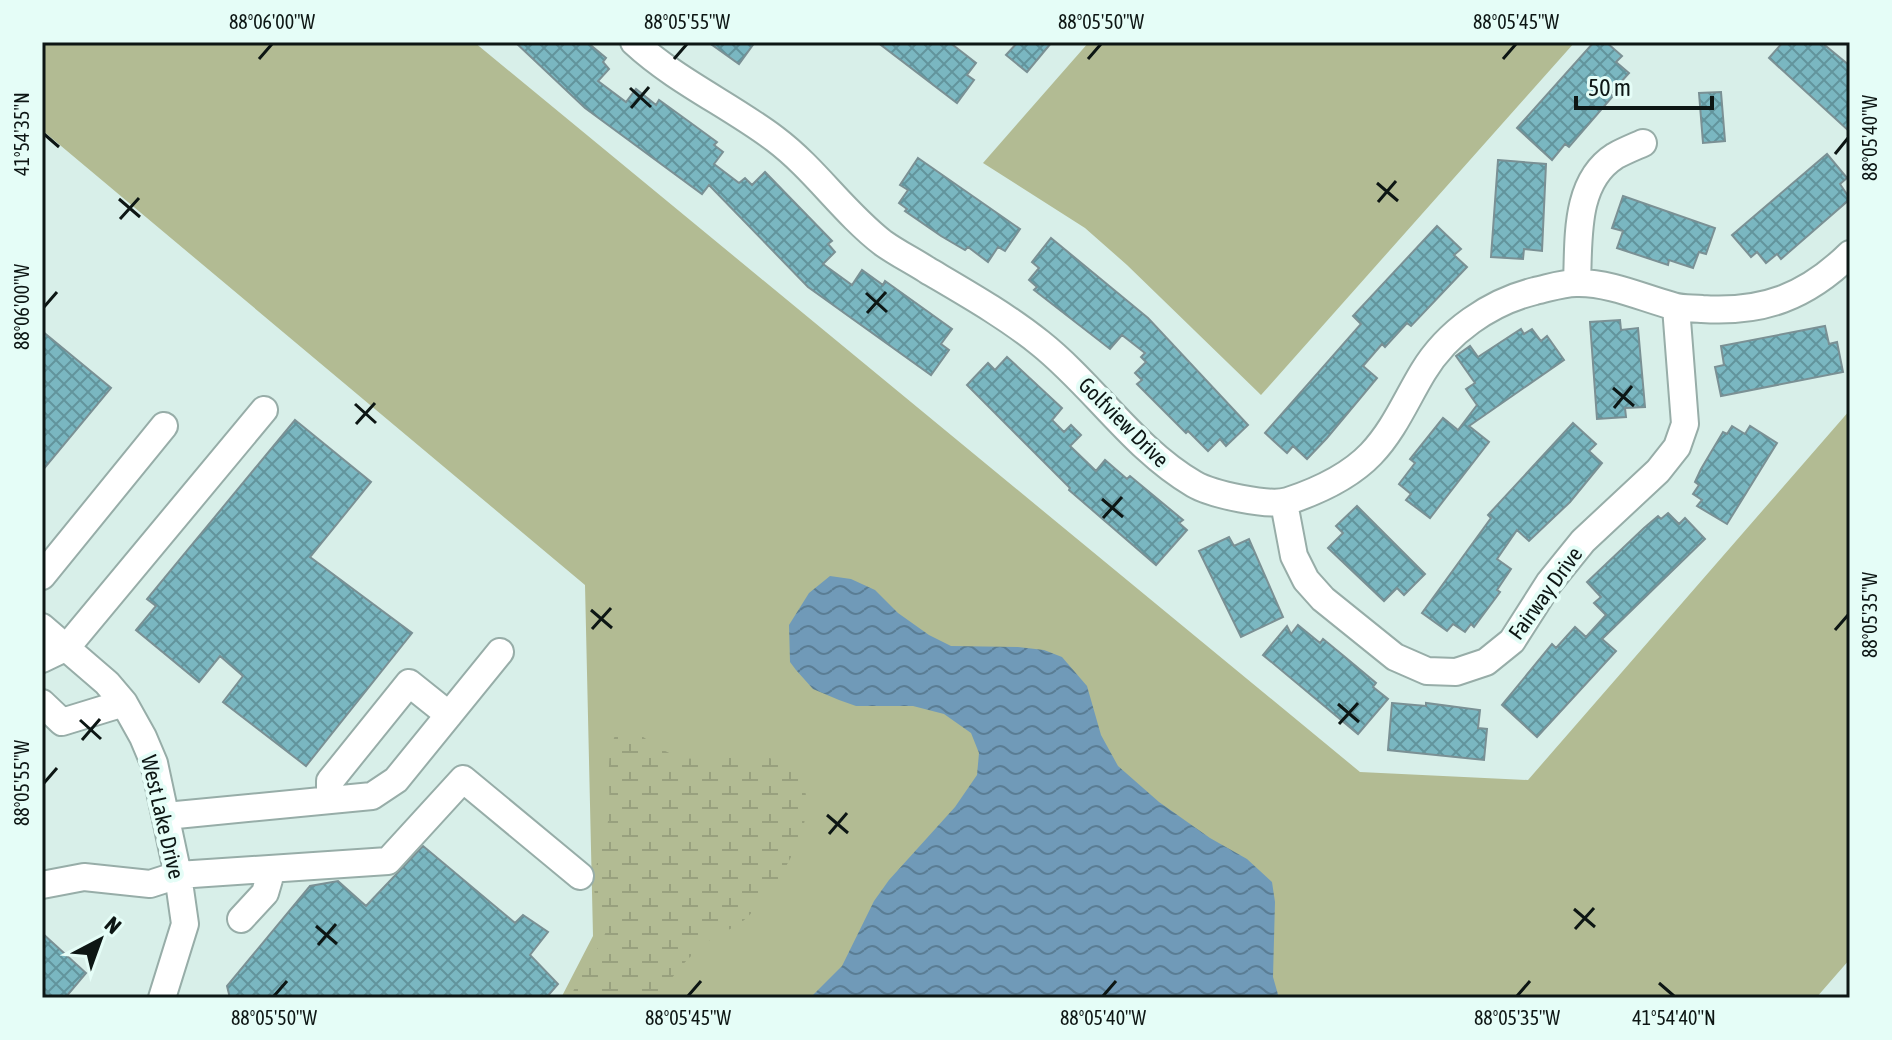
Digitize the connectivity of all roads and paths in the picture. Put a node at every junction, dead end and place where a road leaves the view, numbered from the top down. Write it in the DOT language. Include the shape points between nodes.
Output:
graph roads {
  1 [pos="644,45"];
  2 [pos="1643,143"];
  3 [pos="1850,254"];
  4 [pos="1577,282"];
  5 [pos="1676,307"];
  6 [pos="264,410"];
  7 [pos="164,426"];
  8 [pos="1284,503"];
  9 [pos="47,561"];
  10 [pos="42,627"];
  11 [pos="67,647"];
  12 [pos="500,652"];
  13 [pos="42,659"];
  14 [pos="42,703"];
  15 [pos="124,703"];
  16 [pos="449,715"];
  17 [pos="330,799"];
  18 [pos="166,816"];
  19 [pos="272,869"];
  20 [pos="178,875"];
  21 [pos="580,876"];
  22 [pos="42,885"];
  23 [pos="241,919"];
  24 [pos="165,997"];
  1 -- 8 [label="street, Golfview Drive" via="776,140 885,244 1039,343 1168,468 1220,494"];
  2 -- 4 [label="street" via="1614,157 1587,191 1580,218"];
  3 -- 5 [label="street" via="1810,288 1775,303 1734,311"];
  4 -- 5 [label="street"];
  4 -- 8 [label="street" via="1529,292 1457,331 1425,369 1368,457 1341,478"];
  5 -- 8 [label="street, Fairway Drive" via="1685,424 1677,447 1583,541 1512,641 1486,662 1456,672 1427,671 1395,657 1306,580 1294,556"];
  6 -- 11 [label="street"];
  7 -- 9 [label="street"];
  10 -- 11 [label="street, West Lake Drive"];
  11 -- 13 [label="street"];
  11 -- 15 [label="street, West Lake Drive"];
  12 -- 16 [label="street"];
  14 -- 15 [label="street" via="62,722"];
  15 -- 18 [label="street, West Lake Drive" via="154,763"];
  16 -- 17 [label="street" via="396,780 372,796"];
  16 -- 17 [label="street" via="409,683 330,781"];
  17 -- 18 [label="street"];
  18 -- 20 [label="street, West Lake Drive"];
  19 -- 20 [label="street"];
  19 -- 21 [label="street" via="388,861 463,779"];
  19 -- 23 [label="street" via="265,893"];
  20 -- 22 [label="street" via="150,884 84,877"];
  20 -- 24 [label="street, West Lake Drive" via="185,924"];
}
